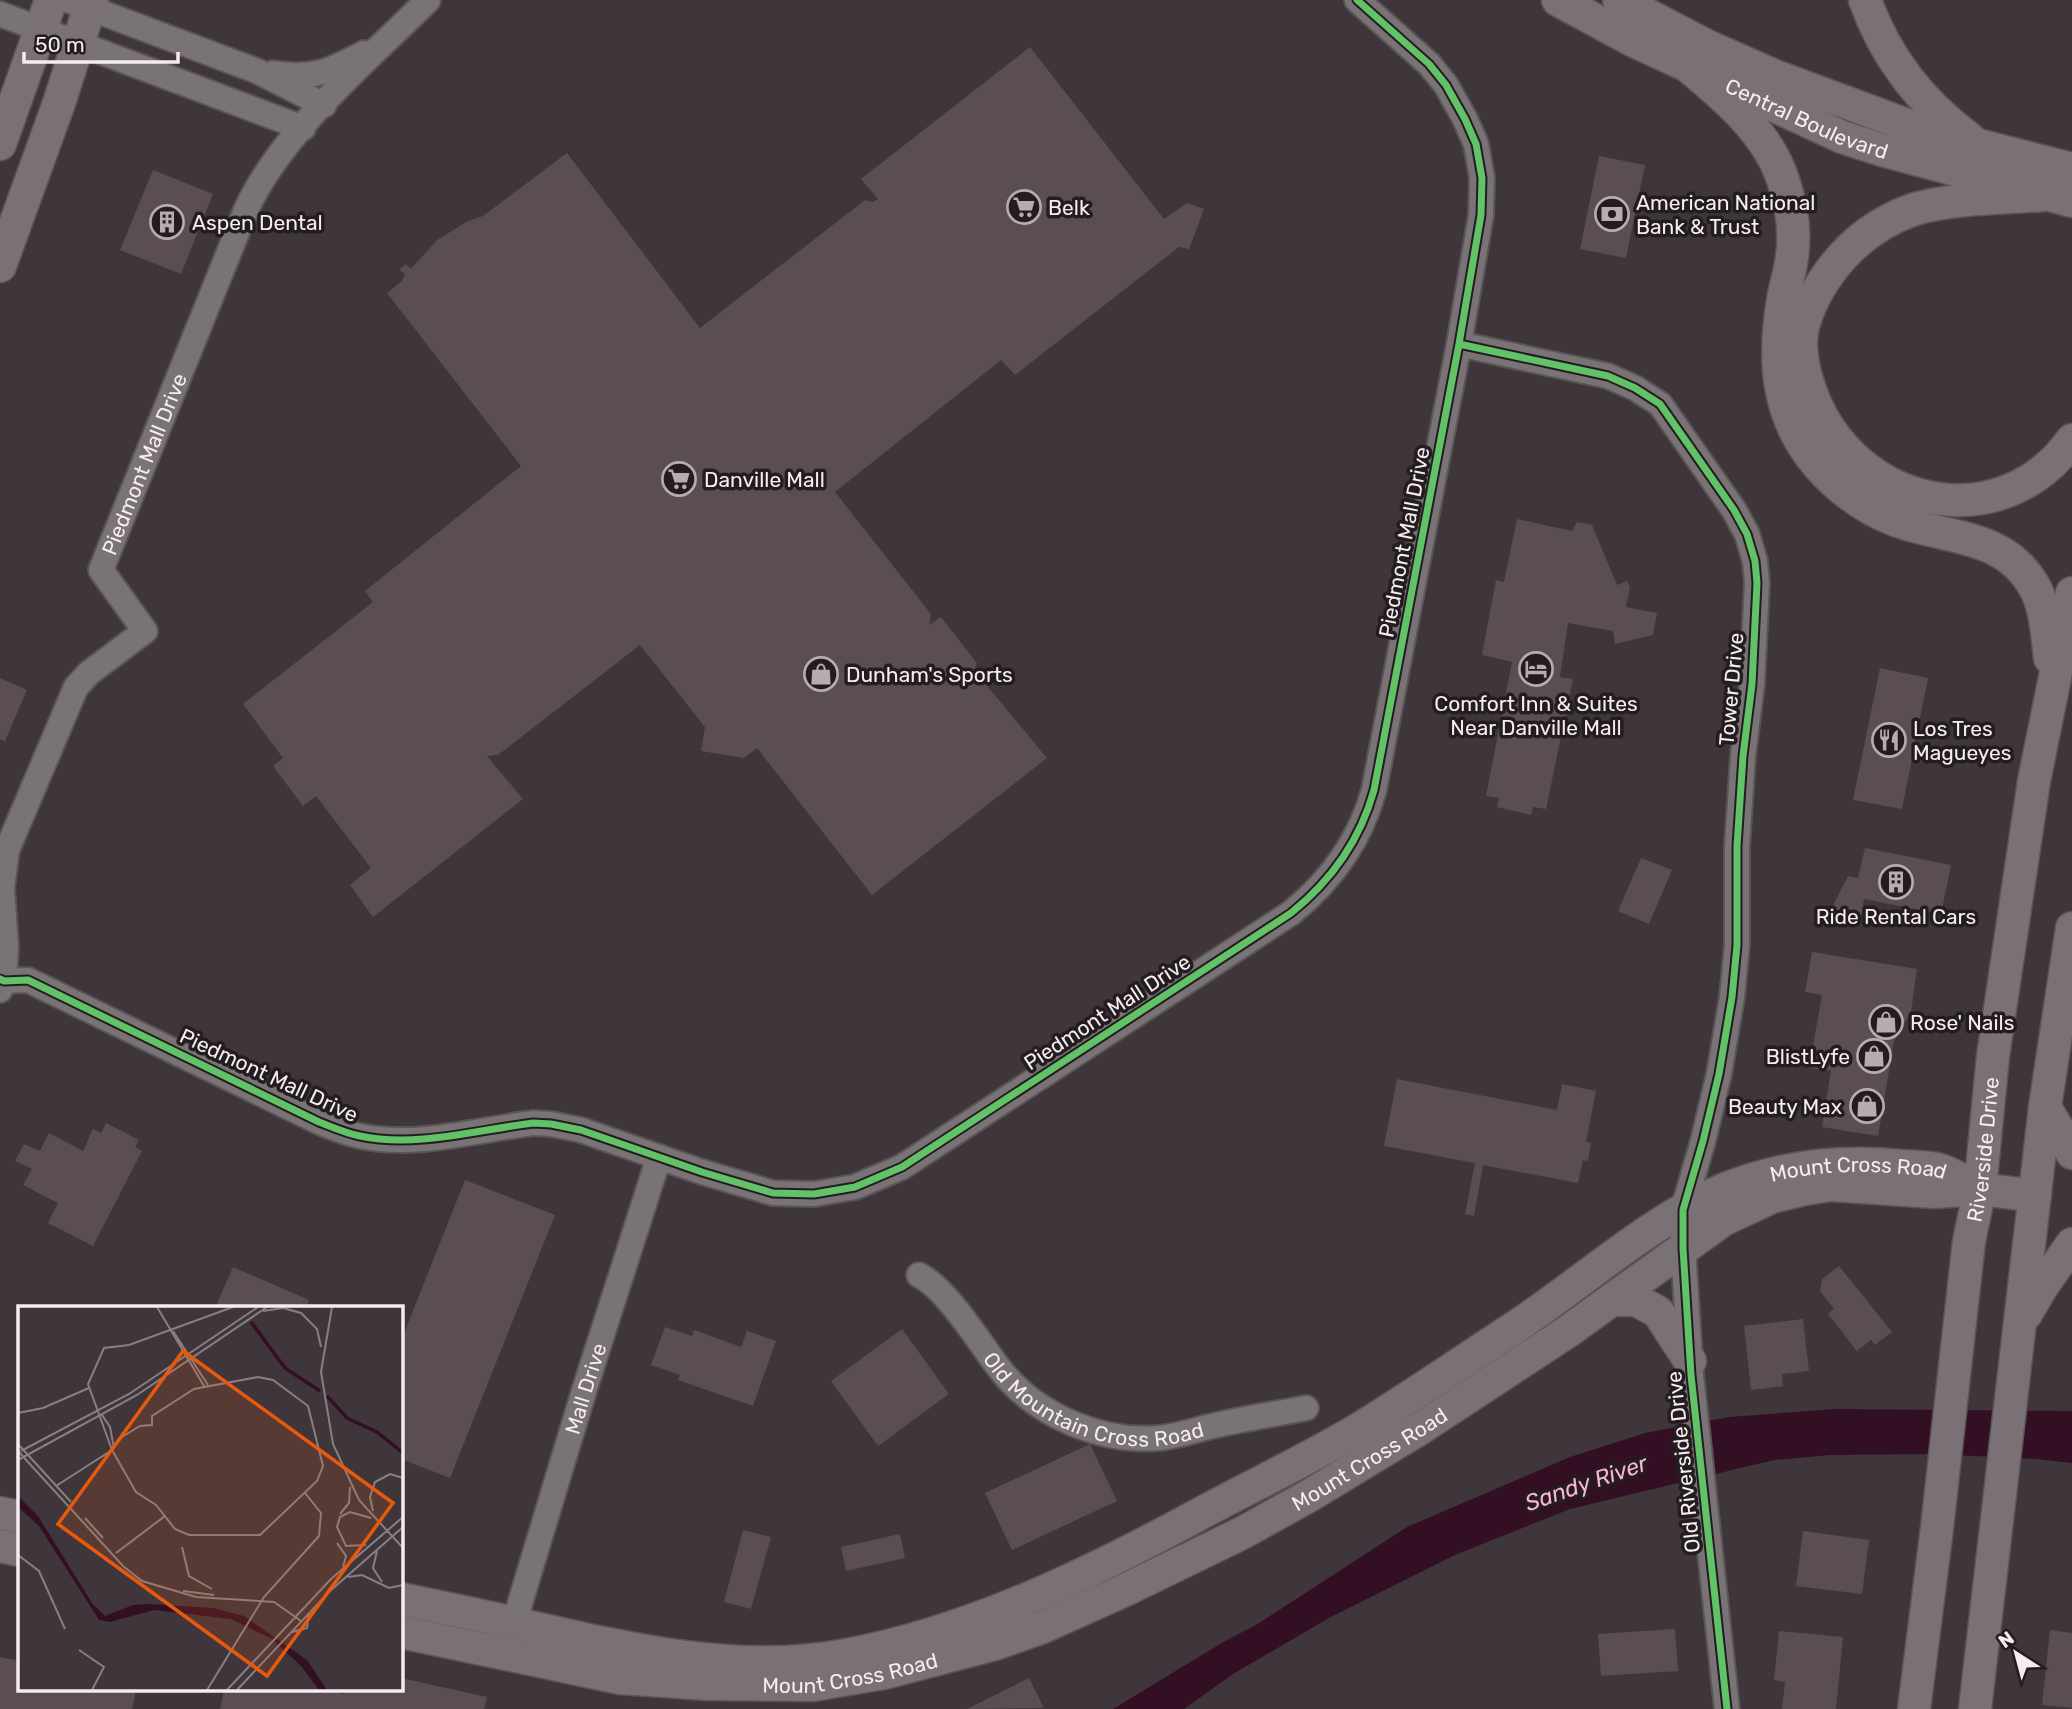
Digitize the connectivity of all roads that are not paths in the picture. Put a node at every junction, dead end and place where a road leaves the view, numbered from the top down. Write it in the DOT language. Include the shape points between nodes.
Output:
graph roads {
  1 [pos="51,0"];
  2 [pos="428,0"];
  3 [pos="1357,0"];
  4 [pos="1558,0"];
  5 [pos="1619,0"];
  6 [pos="1865,0"];
  7 [pos="83,3"];
  8 [pos="0,15"];
  9 [pos="41,29"];
  10 [pos="389,39"];
  11 [pos="78,43"];
  12 [pos="1689,67"];
  13 [pos="257,71"];
  14 [pos="324,105"];
  15 [pos="303,128"];
  16 [pos="0,144"];
  17 [pos="1979,146"];
  18 [pos="2072,169"];
  19 [pos="2058,198"];
  20 [pos="0,266"];
  21 [pos="1459,344"];
  22 [pos="2072,440"];
  23 [pos="2072,593"];
  24 [pos="2054,677"];
  25 [pos="4,850"];
  26 [pos="2072,928"];
  27 [pos="3,946"];
  28 [pos="8,982"];
  29 [pos="2045,1108"];
  30 [pos="2072,1153"];
  31 [pos="659,1157"];
  32 [pos="1980,1189"];
  33 [pos="2035,1196"];
  34 [pos="1683,1210"];
  35 [pos="2072,1244"];
  36 [pos="1683,1248"];
  37 [pos="919,1275"];
  38 [pos="1612,1300"];
  39 [pos="2020,1324"];
  40 [pos="1691,1368"];
  41 [pos="1306,1408"];
  42 [pos="0,1513"];
  43 [pos="18,1517"];
  44 [pos="0,1546"];
  45 [pos="18,1550"];
  46 [pos="402,1599"];
  47 [pos="514,1623"];
  48 [pos="402,1632"];
  49 [pos="1727,1709"];
  50 [pos="1914,1709"];
  51 [pos="1975,1709"];
  1 -- 9 [label="main road"];
  2 -- 10 [label="street, Piedmont Mall Drive"];
  3 -- 21 [label="street, Piedmont Mall Drive" via="1437,72 1476,144 1482,178 1481,215"];
  4 -- 12 [label="main road, Central Boulevard"];
  5 -- 17 [label="main road, Central Boulevard" via="1775,76 1923,131"];
  6 -- 17 [label="main road" via="1884,45 1918,94"];
  7 -- 11 [label="main road"];
  7 -- 13 [label="street"];
  8 -- 9 [label="street"];
  9 -- 11 [label="street"];
  9 -- 16 [label="main road"];
  10 -- 13 [label="street" via="311,76"];
  10 -- 14 [label="street, Piedmont Mall Drive"];
  11 -- 15 [label="street"];
  11 -- 20 [label="main road"];
  12 -- 19 [label="main road, Central Boulevard" via="1842,137"];
  12 -- 24 [label="main road" via="1748,123 1783,178 1793,237 1778,334 1779,379 1782,401 1795,430 1816,463 1860,503 1926,531 1983,542 2019,565 2042,606"];
  13 -- 14 [label="street"];
  14 -- 15 [label="street, Piedmont Mall Drive"];
  15 -- 25 [label="street, Piedmont Mall Drive" via="263,177 246,210 101,570 145,631 76,687"];
  17 -- 18 [label="main road, Central Boulevard"];
  19 -- 22 [label="main road" via="1951,203 1916,209 1874,228 1852,246 1820,286 1801,339 1804,368 1824,421 1856,461 1899,490 1947,500 2000,493 2047,467"];
  21 -- 31 [label="street, Piedmont Mall Drive" via="1374,790 1359,831 1321,887 1291,913 886,1176 835,1191 787,1195"];
  21 -- 34 [label="street, Tower Drive" via="1608,376 1660,404 1734,510 1755,561 1732,997 1719,1074"];
  23 -- 24 [label="main road, Riverside Drive"];
  24 -- 32 [label="main road, Riverside Drive" via="1993,1056"];
  25 -- 27 [label="street, Piedmont Mall Drive"];
  26 -- 29 [label="main road"];
  27 -- 28 [label="street, Piedmont Mall Drive"];
  28 -- 31 [label="street, Piedmont Mall Drive" via="351,1134 405,1140 551,1124 596,1134"];
  29 -- 30 [label="main road"];
  29 -- 33 [label="main road"];
  31 -- 47 [label="street, Mall Drive"];
  32 -- 33 [label="main road"];
  32 -- 34 [label="main road, Mount Cross Road" via="1938,1169 1856,1162 1770,1175 1728,1188"];
  32 -- 36 [label="main road, Mount Cross Road" via="1935,1192 1831,1185 1805,1189 1747,1208"];
  32 -- 50 [label="main road, Riverside Drive" via="1969,1241"];
  33 -- 39 [label="main road"];
  34 -- 36 [label="street, Old Riverside Drive"];
  34 -- 47 [label="main road, Mount Cross Road" via="1522,1323 1358,1429 1133,1550 1046,1591 957,1624 839,1656 730,1662 618,1646"];
  35 -- 39 [label="main road"];
  36 -- 38 [label="main road, Mount Cross Road"];
  36 -- 40 [label="street, Old Riverside Drive"];
  37 -- 41 [label="street, Old Mountain Cross Road" via="939,1290 1020,1390 1061,1418 1093,1431 1161,1437"];
  38 -- 40 [label="main road" via="1636,1300 1658,1312"];
  38 -- 48 [label="main road, Mount Cross Road" via="1421,1428 1241,1533 1043,1626 940,1660 813,1685 708,1684 620,1678"];
  39 -- 51 [label="main road"];
  40 -- 49 [label="street, Old Riverside Drive"];
  42 -- 43 [label="main road"];
  44 -- 45 [label="main road"];
  46 -- 47 [label="main road, Mount Cross Road"];
}
